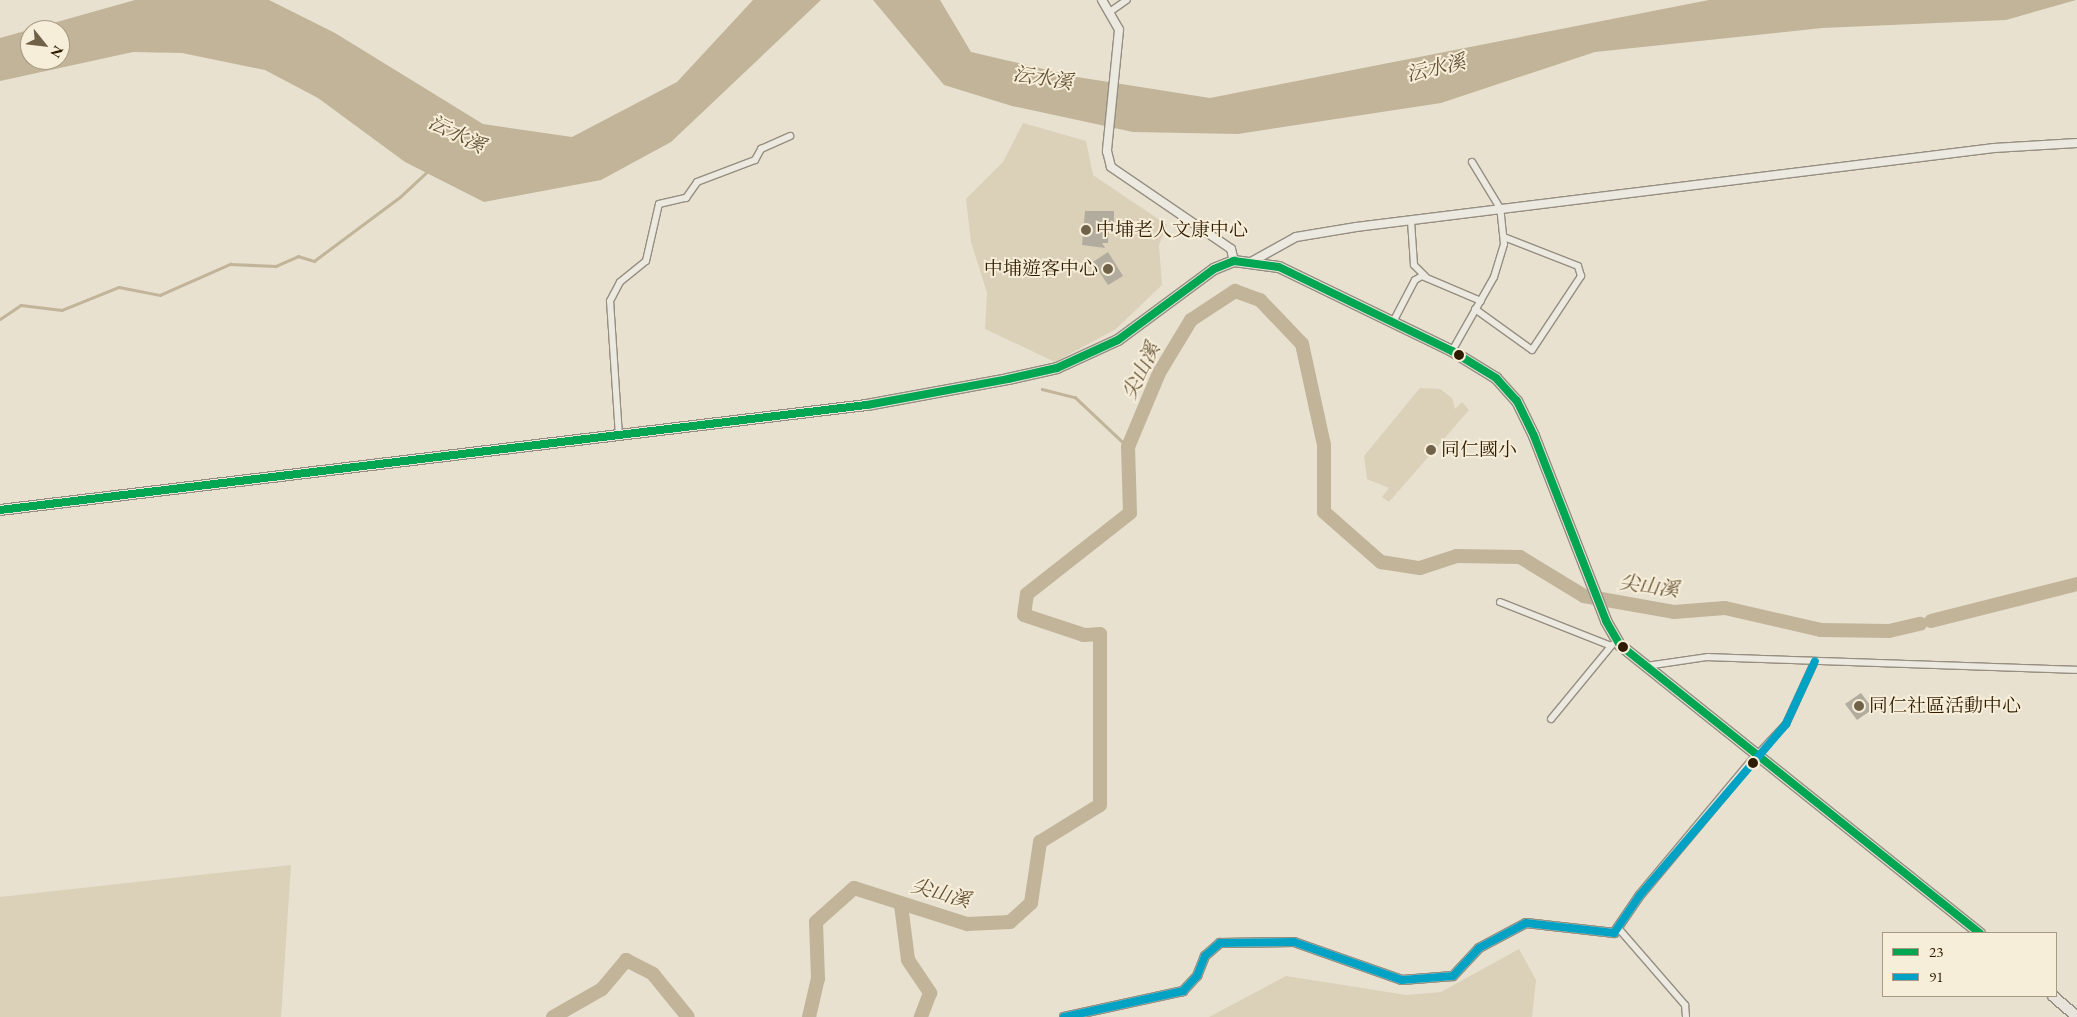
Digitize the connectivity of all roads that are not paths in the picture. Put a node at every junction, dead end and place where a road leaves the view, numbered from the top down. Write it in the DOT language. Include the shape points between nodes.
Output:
graph roads {
  1 [pos="1102,0"];
  2 [pos="1127,0"];
  3 [pos="1111,11"];
  4 [pos="790,136"];
  5 [pos="2077,144"];
  6 [pos="1472,162"];
  7 [pos="1500,208"];
  8 [pos="1411,221"];
  9 [pos="1504,237"];
  10 [pos="1234,261"];
  11 [pos="1250,262"];
  12 [pos="1425,276"];
  13 [pos="1481,301"];
  14 [pos="1475,309"];
  15 [pos="1393,322"];
  16 [pos="1452,351"];
  17 [pos="619,436"];
  18 [pos="0,510"];
  19 [pos="1500,602"];
  20 [pos="1614,643"];
  21 [pos="1815,661"];
  22 [pos="1646,666"];
  23 [pos="2077,670"];
  24 [pos="1551,719"];
  25 [pos="1758,754"];
  26 [pos="1619,929"];
  27 [pos="1979,932"];
  28 [pos="2054,997"];
  29 [pos="1064,1017"];
  30 [pos="1686,1017"];
  31 [pos="2077,1017"];
  1 -- 3 [label="street"];
  2 -- 3 [label="street"];
  3 -- 10 [label="street" via="1119,30 1107,151 1111,167 1231,249"];
  4 -- 17 [label="street" via="762,149 755,160 697,182 686,198 659,204 646,261 620,282 610,302"];
  5 -- 7 [label="street" via="1994,148"];
  6 -- 7 [label="street"];
  7 -- 8 [label="street"];
  7 -- 9 [label="street"];
  8 -- 11 [label="street" via="1296,237"];
  8 -- 12 [label="street" via="1414,265"];
  9 -- 13 [label="street" via="1502,258"];
  9 -- 14 [label="street" via="1578,266 1581,276 1532,350"];
  10 -- 11 [label="main road"];
  10 -- 17 [label="main road" via="1214,269 1118,340 1057,368 867,405"];
  11 -- 15 [label="main road" via="1279,267"];
  12 -- 13 [label="street"];
  12 -- 15 [label="street" via="1415,280"];
  13 -- 14 [label="street"];
  14 -- 16 [label="street"];
  15 -- 16 [label="main road"];
  16 -- 20 [label="main road" via="1496,378 1517,401"];
  17 -- 18 [label="main road"];
  19 -- 20 [label="street"];
  20 -- 22 [label="main road"];
  20 -- 24 [label="street"];
  21 -- 22 [label="street" via="1708,657"];
  21 -- 23 [label="street"];
  21 -- 25 [label="street" via="1786,724"];
  22 -- 25 [label="main road"];
  25 -- 26 [label="street" via="1640,895"];
  25 -- 27 [label="main road"];
  26 -- 29 [label="street" via="1604,935 1546,922 1526,923 1479,948 1453,976 1402,980 1294,942 1220,943 1205,956 1197,976 1183,991"];
  26 -- 30 [label="street" via="1685,1005"];
  28 -- 31 [label="main road"];
}
